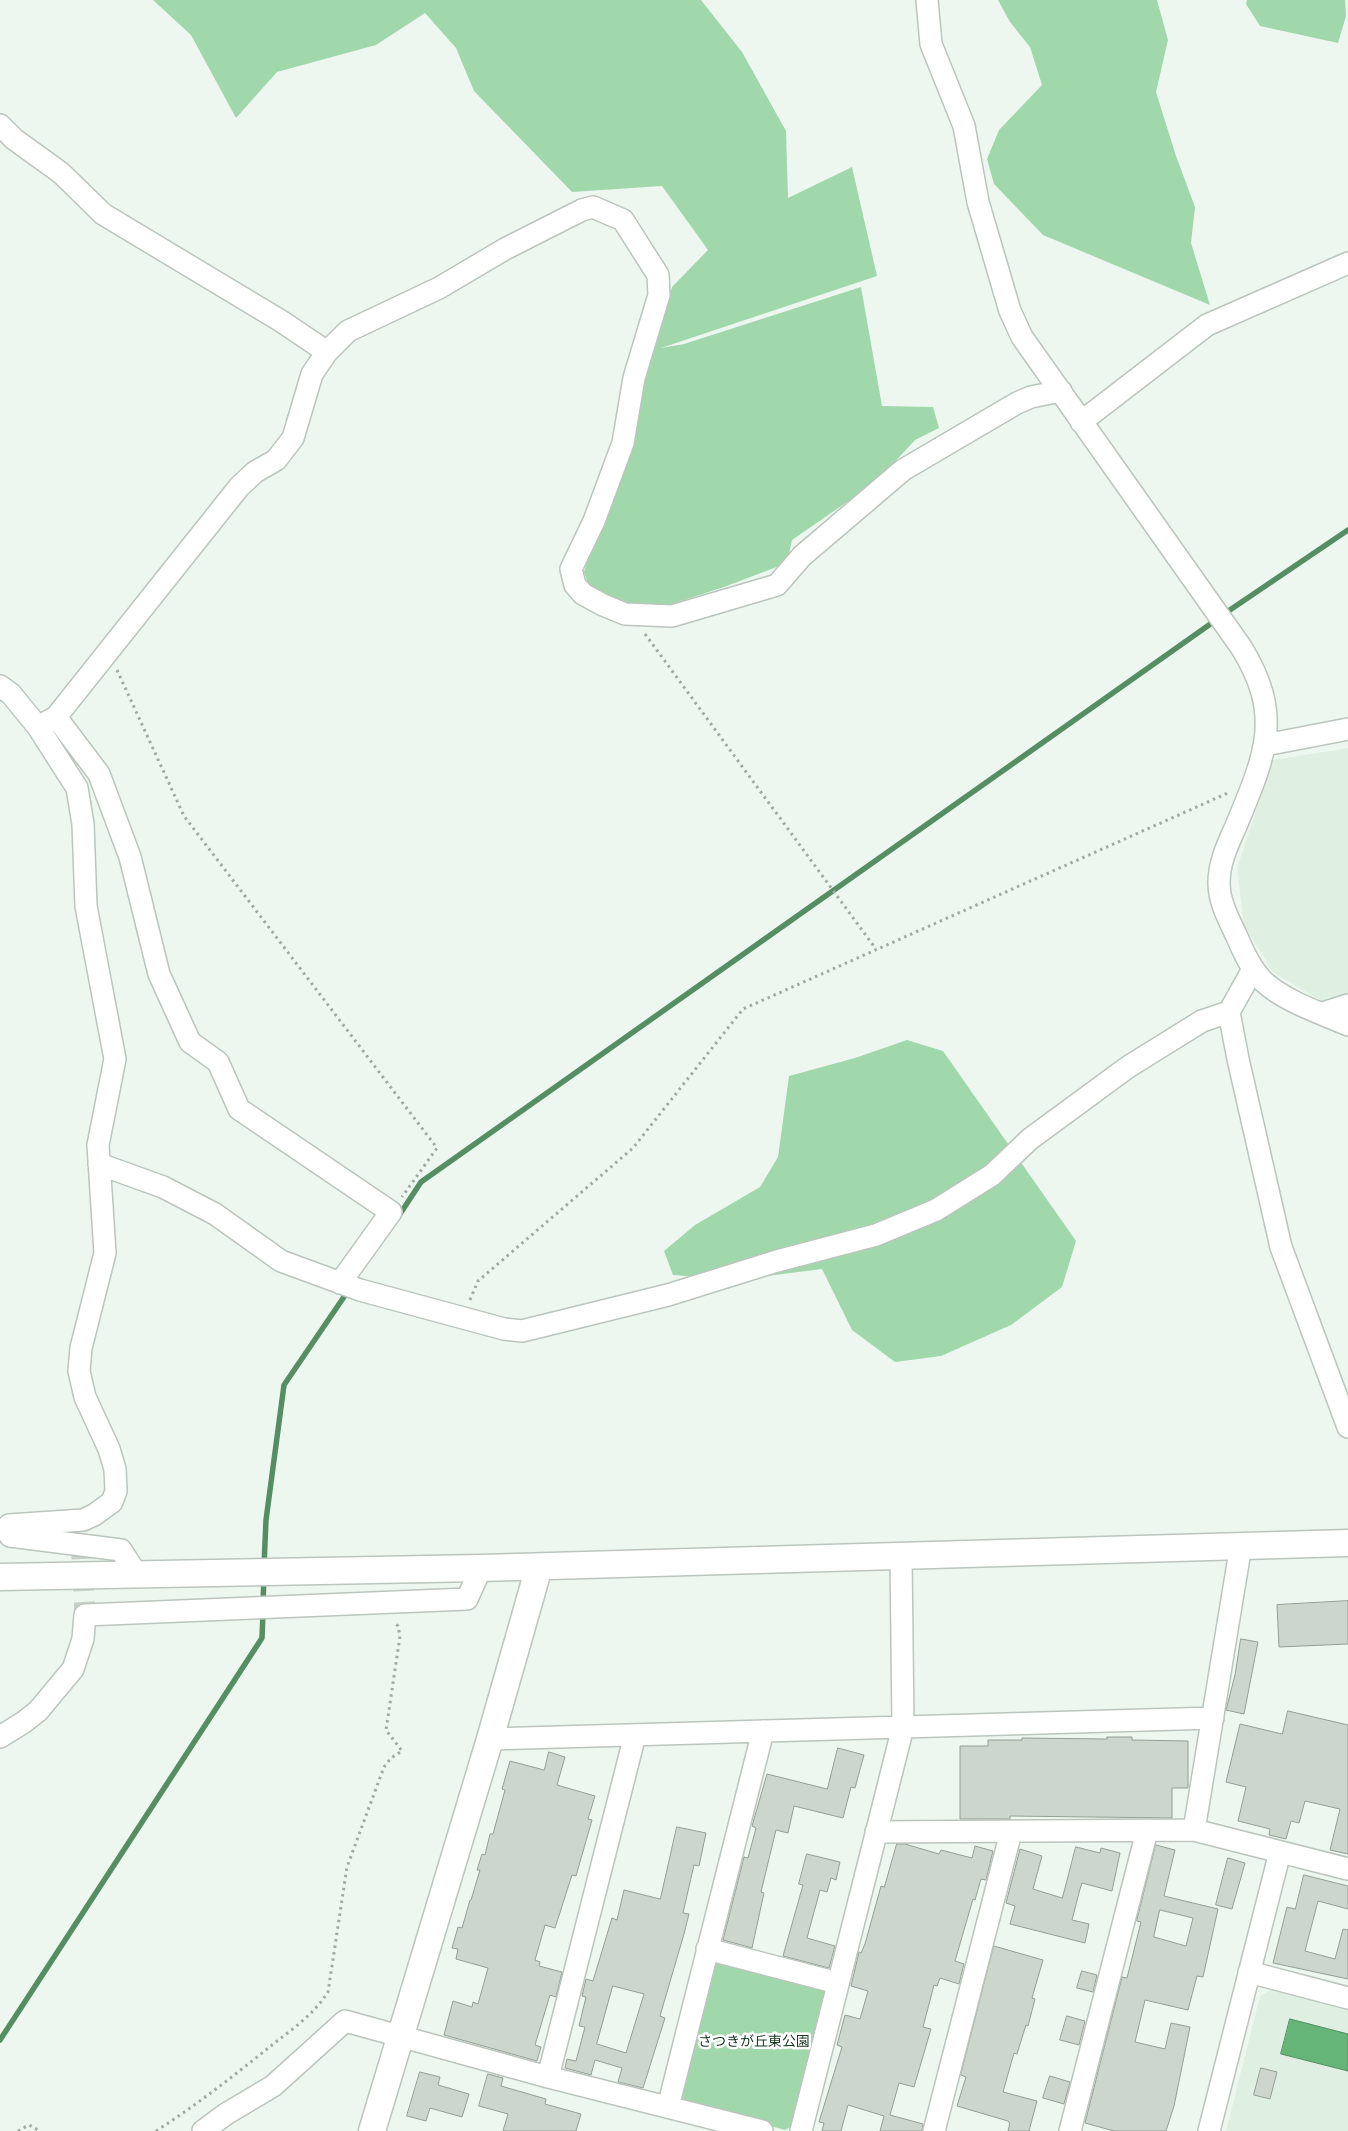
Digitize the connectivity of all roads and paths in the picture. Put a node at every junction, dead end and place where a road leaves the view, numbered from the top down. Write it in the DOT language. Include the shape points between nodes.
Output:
graph roads {
  1 [pos="927,0"];
  2 [pos="0,125"];
  3 [pos="1348,263"];
  4 [pos="327,352"];
  5 [pos="1060,391"];
  6 [pos="1081,422"];
  7 [pos="632,615"];
  8 [pos="108,651"];
  9 [pos="0,686"];
  10 [pos="47,722"];
  11 [pos="1348,729"];
  12 [pos="1265,745"];
  13 [pos="1254,782"];
  14 [pos="876,950"];
  15 [pos="1253,969"];
  16 [pos="1348,1005"];
  17 [pos="1229,1012"];
  18 [pos="1323,1014"];
  19 [pos="1348,1025"];
  20 [pos="99,1164"];
  21 [pos="391,1212"];
  22 [pos="340,1283"];
  23 [pos="463,1318"];
  24 [pos="1348,1427"];
  25 [pos="1348,1543"];
  26 [pos="1241,1545"];
  27 [pos="901,1557"];
  28 [pos="539,1567"];
  29 [pos="481,1568"];
  30 [pos="136,1573"];
  31 [pos="0,1577"];
  32 [pos="391,1619"];
  33 [pos="1212,1718"];
  34 [pos="903,1727"];
  35 [pos="763,1731"];
  36 [pos="636,1735"];
  37 [pos="0,1737"];
  38 [pos="490,1739"];
  39 [pos="1194,1830"];
  40 [pos="1147,1831"];
  41 [pos="876,1832"];
  42 [pos="1012,1832"];
  43 [pos="1280,1852"];
  44 [pos="1348,1869"];
  45 [pos="707,1949"];
  46 [pos="1249,1972"];
  47 [pos="838,1983"];
  48 [pos="1348,1998"];
  49 [pos="400,2038"];
  50 [pos="548,2077"];
  51 [pos="668,2107"];
  52 [pos="224,2123"];
  53 [pos="18,2131"];
  54 [pos="40,2131"];
  55 [pos="156,2131"];
  56 [pos="204,2131"];
  57 [pos="372,2131"];
  58 [pos="762,2131"];
  59 [pos="801,2131"];
  60 [pos="934,2131"];
  61 [pos="1070,2131"];
  62 [pos="1209,2131"];
  1 -- 5 [label="street" via="930,44 964,126 978,202 1010,311 1022,337"];
  2 -- 4 [label="street" via="61,173 103,214"];
  3 -- 6 [label="street" via="1207,324"];
  4 -- 7 [label="street" via="348,331 363,322 439,288 505,249 582,210 594,207 623,220 658,275 658,295 634,378 623,443 594,521 571,569 575,585 583,594"];
  4 -- 8 [label="street" via="312,374 294,438 276,460 255,472 239,487"];
  5 -- 6 [label="street"];
  5 -- 7 [label="street" via="1031,396 1017,403 903,470 802,556 777,585 672,616"];
  6 -- 12 [label="street" via="1254,668 1267,711"];
  7 -- 14 [label="path"];
  8 -- 10 [label="street"];
  8 -- 21 [label="path" via="184,816 437,1148"];
  9 -- 10 [label="street"];
  10 -- 20 [label="street" via="77,788 83,824 86,906 115,1059 98,1145"];
  10 -- 21 [label="street" via="99,774 130,857 159,974 190,1042 218,1062 239,1109"];
  11 -- 12 [label="street"];
  12 -- 13 [label="street"];
  13 -- 14 [label="path"];
  13 -- 15 [label="street" via="1221,861 1219,884 1224,909"];
  14 -- 23 [label="path" via="743,1009 632,1148 478,1281"];
  15 -- 17 [label="street"];
  15 -- 18 [label="street" via="1265,983"];
  16 -- 18 [label="street"];
  17 -- 23 [label="street" via="1202,1021 1128,1067 1030,1139 984,1180 936,1210 876,1235 668,1294 522,1331"];
  17 -- 24 [label="street" via="1256,1147 1281,1248"];
  18 -- 19 [label="street"];
  20 -- 22 [label="street" via="163,1187 215,1214 281,1261"];
  20 -- 30 [label="street" via="104,1253 81,1348 79,1371 85,1397 110,1449 116,1491 112,1502 82,1529 9,1526 10,1536 121,1550"];
  21 -- 22 [label="street"];
  22 -- 23 [label="street"];
  25 -- 26 [label="street"];
  26 -- 27 [label="street"];
  26 -- 33 [label="street"];
  27 -- 28 [label="street"];
  27 -- 34 [label="street"];
  28 -- 29 [label="street"];
  28 -- 38 [label="street"];
  29 -- 30 [label="street"];
  29 -- 37 [label="street" via="467,1599 85,1616 83,1639 73,1669 38,1711"];
  30 -- 31 [label="street"];
  32 -- 55 [label="path" via="398,1626 400,1636 386,1730 402,1751 384,1767 348,1867 328,1992 319,2006 278,2041"];
  33 -- 34 [label="street"];
  33 -- 39 [label="street"];
  34 -- 35 [label="street"];
  34 -- 41 [label="street"];
  35 -- 36 [label="street"];
  35 -- 45 [label="street"];
  36 -- 38 [label="street"];
  36 -- 50 [label="street"];
  38 -- 49 [label="street"];
  39 -- 40 [label="street"];
  39 -- 43 [label="street"];
  40 -- 42 [label="street"];
  40 -- 61 [label="street"];
  41 -- 42 [label="street"];
  41 -- 47 [label="street"];
  42 -- 60 [label="street"];
  43 -- 44 [label="street"];
  43 -- 46 [label="street"];
  45 -- 47 [label="street"];
  45 -- 51 [label="street"];
  46 -- 48 [label="street"];
  46 -- 62 [label="street"];
  47 -- 59 [label="street"];
  49 -- 50 [label="street"];
  49 -- 52 [label="street" via="345,2022 273,2086"];
  49 -- 57 [label="street"];
  50 -- 51 [label="street"];
  51 -- 58 [label="street"];
  52 -- 56 [label="street"];
  53 -- 54 [label="path" via="29,2125"];
}
